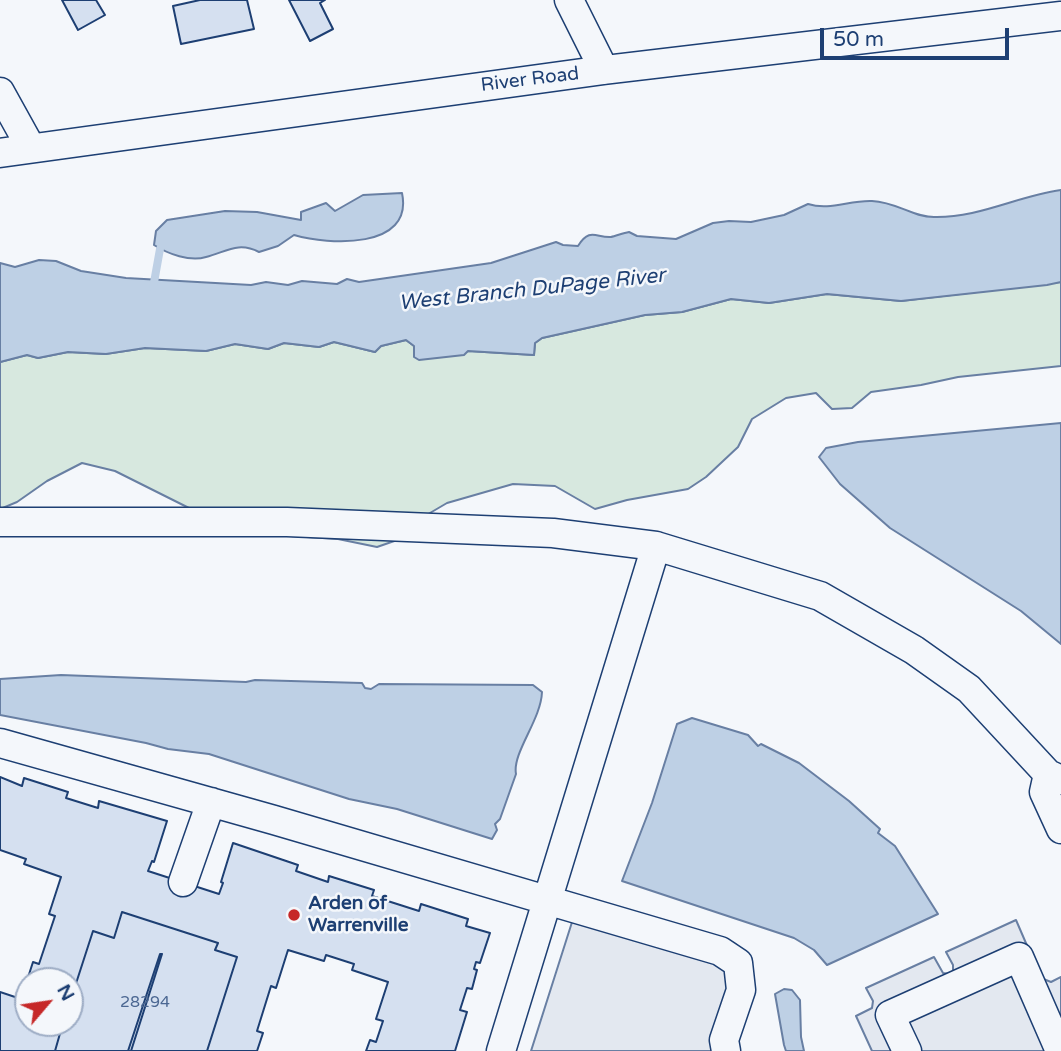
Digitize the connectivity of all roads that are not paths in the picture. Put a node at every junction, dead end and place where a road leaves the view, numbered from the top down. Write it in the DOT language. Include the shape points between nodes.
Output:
graph roads {
  1 [pos="569,0"];
  2 [pos="1061,16"];
  3 [pos="604,70"];
  4 [pos="0,92"];
  5 [pos="31,148"];
  6 [pos="0,153"];
  7 [pos="0,522"];
  8 [pos="656,546"];
  9 [pos="0,743"];
  10 [pos="1054,777"];
  11 [pos="211,802"];
  12 [pos="1061,829"];
  13 [pos="183,883"];
  14 [pos="549,901"];
  15 [pos="501,1051"];
  16 [pos="726,1051"];
  17 [pos="907,1051"];
  18 [pos="1060,1051"];
  1 -- 3 [label="street"];
  2 -- 3 [label="street, River Road"];
  3 -- 5 [label="street, River Road"];
  4 -- 5 [label="street"];
  5 -- 6 [label="street, River Road"];
  7 -- 8 [label="street" via="287,522 553,533"];
  8 -- 10 [label="street" via="820,596 914,650 969,690"];
  8 -- 14 [label="street"];
  9 -- 11 [label="street"];
  10 -- 12 [label="street" via="1044,792"];
  11 -- 13 [label="street"];
  11 -- 14 [label="street"];
  14 -- 15 [label="street"];
  14 -- 16 [label="street" via="720,951 738,963 741,990 724,1040"];
  17 -- 18 [label="street" via="890,1015 1019,957"];
}
